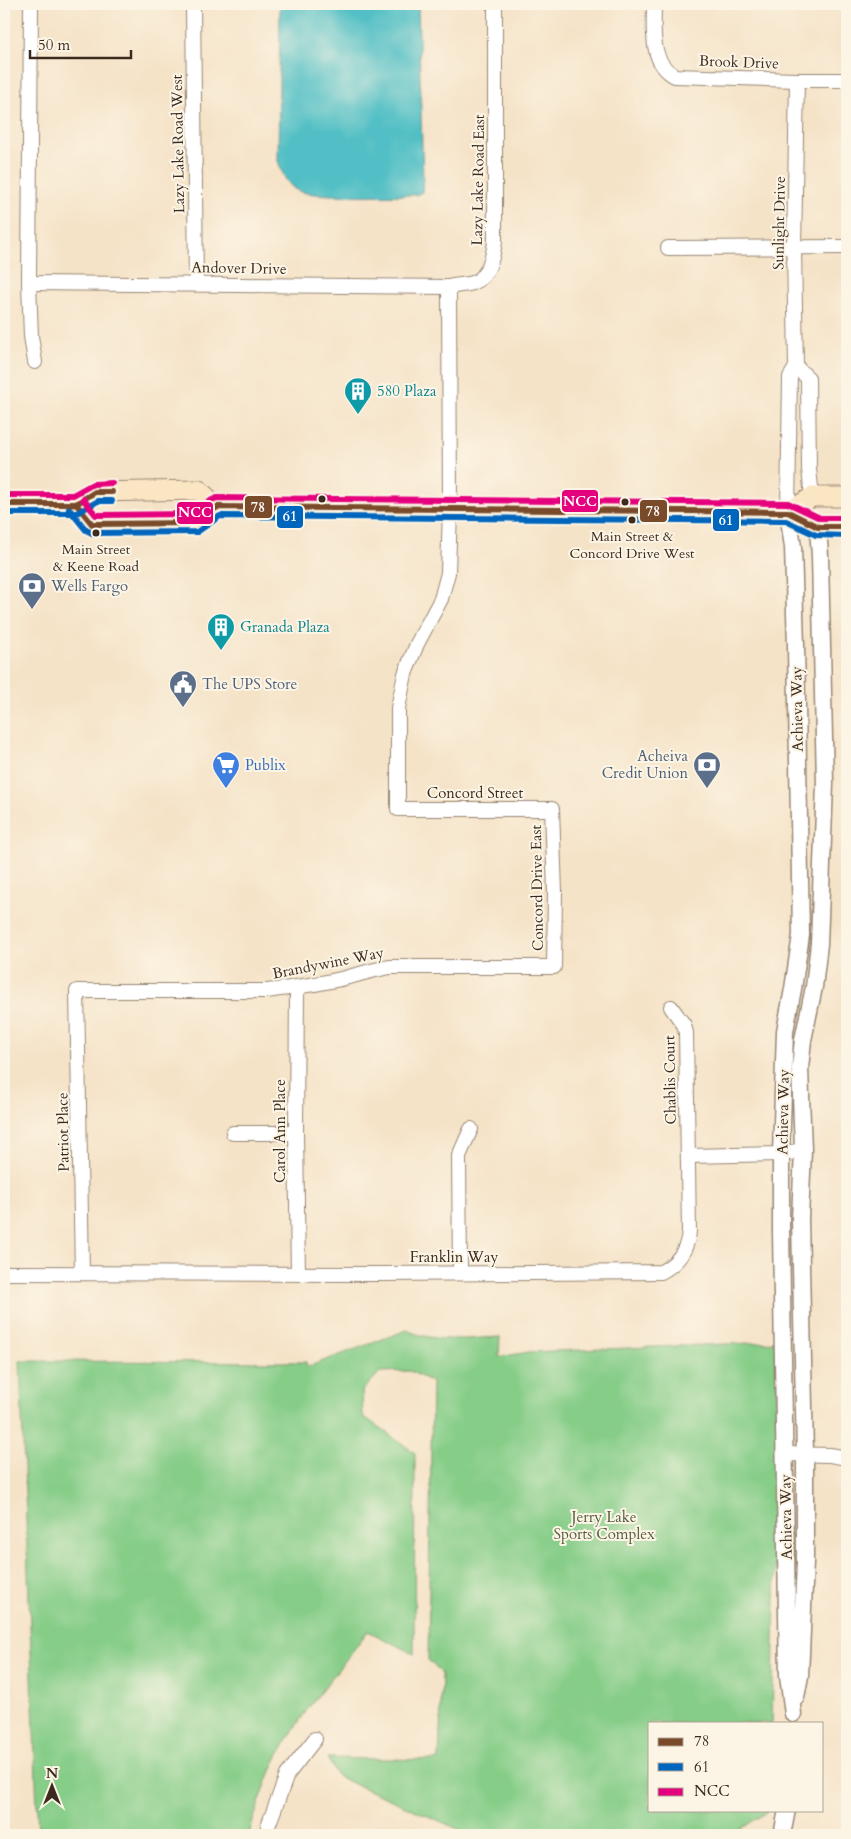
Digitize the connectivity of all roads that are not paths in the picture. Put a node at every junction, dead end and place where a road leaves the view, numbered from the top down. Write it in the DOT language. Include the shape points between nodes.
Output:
graph roads {
  1 [pos="31,4"];
  2 [pos="193,4"];
  3 [pos="495,4"];
  4 [pos="654,4"];
  5 [pos="797,80"];
  6 [pos="847,80"];
  7 [pos="847,247"];
  8 [pos="668,248"];
  9 [pos="794,248"];
  10 [pos="29,283"];
  11 [pos="196,284"];
  12 [pos="449,286"];
  13 [pos="35,362"];
  14 [pos="796,366"];
  15 [pos="812,496"];
  16 [pos="847,497"];
  17 [pos="4,504"];
  18 [pos="76,504"];
  19 [pos="216,508"];
  20 [pos="450,509"];
  21 [pos="788,512"];
  22 [pos="818,527"];
  23 [pos="847,527"];
  24 [pos="552,809"];
  25 [pos="554,967"];
  26 [pos="297,988"];
  27 [pos="77,991"];
  28 [pos="670,1007"];
  29 [pos="471,1129"];
  30 [pos="233,1133"];
  31 [pos="296,1133"];
  32 [pos="803,1150"];
  33 [pos="781,1154"];
  34 [pos="688,1156"];
  35 [pos="4,1273"];
  36 [pos="82,1273"];
  37 [pos="460,1273"];
  38 [pos="298,1274"];
  39 [pos="785,1454"];
  40 [pos="805,1454"];
  41 [pos="847,1458"];
  42 [pos="793,1718"];
  43 [pos="315,1739"];
  44 [pos="787,1812"];
  45 [pos="267,1835"];
  46 [pos="782,1835"];
  1 -- 10 [label="street"];
  2 -- 11 [label="street, Lazy Lake Road West"];
  3 -- 12 [label="street, Lazy Lake Road East" via="495,242 492,261 474,282"];
  4 -- 5 [label="street, Brook Drive" via="656,52 667,72 675,76"];
  5 -- 6 [label="street, Brook Drive"];
  5 -- 9 [label="street, Sunlight Drive"];
  7 -- 9 [label="street"];
  8 -- 9 [label="street"];
  9 -- 14 [label="street, Sunlight Drive"];
  10 -- 11 [label="street, Andover Drive"];
  10 -- 13 [label="street"];
  11 -- 12 [label="street, Andover Drive"];
  12 -- 20 [label="street"];
  14 -- 15 [label="street" via="808,378"];
  14 -- 21 [label="street, Sunlight Drive" via="790,377"];
  15 -- 16 [label="main road"];
  15 -- 21 [label="main road"];
  15 -- 22 [label="main road"];
  17 -- 18 [label="main road"];
  18 -- 19 [label="main road" via="95,492 199,490"];
  18 -- 19 [label="main road" via="92,524 196,523"];
  19 -- 20 [label="main road"];
  20 -- 21 [label="main road"];
  20 -- 24 [label="street, Concord Street" via="448,573 440,599 416,644 398,708 398,809"];
  21 -- 22 [label="main road"];
  21 -- 33 [label="street, Achieva Way" via="793,547 796,636 801,935 784,1031"];
  22 -- 23 [label="main road"];
  22 -- 32 [label="street, Achieva Way" via="825,784 820,944 800,1068"];
  24 -- 25 [label="street, Concord Drive East"];
  25 -- 26 [label="street, Brandywine Way" via="390,968"];
  26 -- 27 [label="street, Brandywine Way" via="267,991"];
  26 -- 31 [label="street, Carol Ann Place"];
  27 -- 36 [label="street, Patriot Place"];
  28 -- 34 [label="street, Chablis Court" via="686,1033"];
  29 -- 37 [label="street" via="459,1156"];
  30 -- 31 [label="street"];
  31 -- 38 [label="street, Carol Ann Place"];
  32 -- 33 [label="street"];
  32 -- 40 [label="street, Achieva Way" via="800,1219"];
  33 -- 34 [label="street"];
  33 -- 39 [label="street, Achieva Way"];
  34 -- 37 [label="street, Franklin Way" via="688,1242 678,1259 661,1272"];
  35 -- 36 [label="street, Franklin Way"];
  36 -- 38 [label="street, Franklin Way"];
  37 -- 38 [label="street, Franklin Way"];
  39 -- 40 [label="street"];
  39 -- 42 [label="street, Achieva Way" via="788,1676"];
  40 -- 41 [label="street"];
  40 -- 42 [label="street, Achieva Way" via="805,1571 800,1676"];
  43 -- 45 [label="street" via="287,1775"];
  44 -- 46 [label="street"];
}
